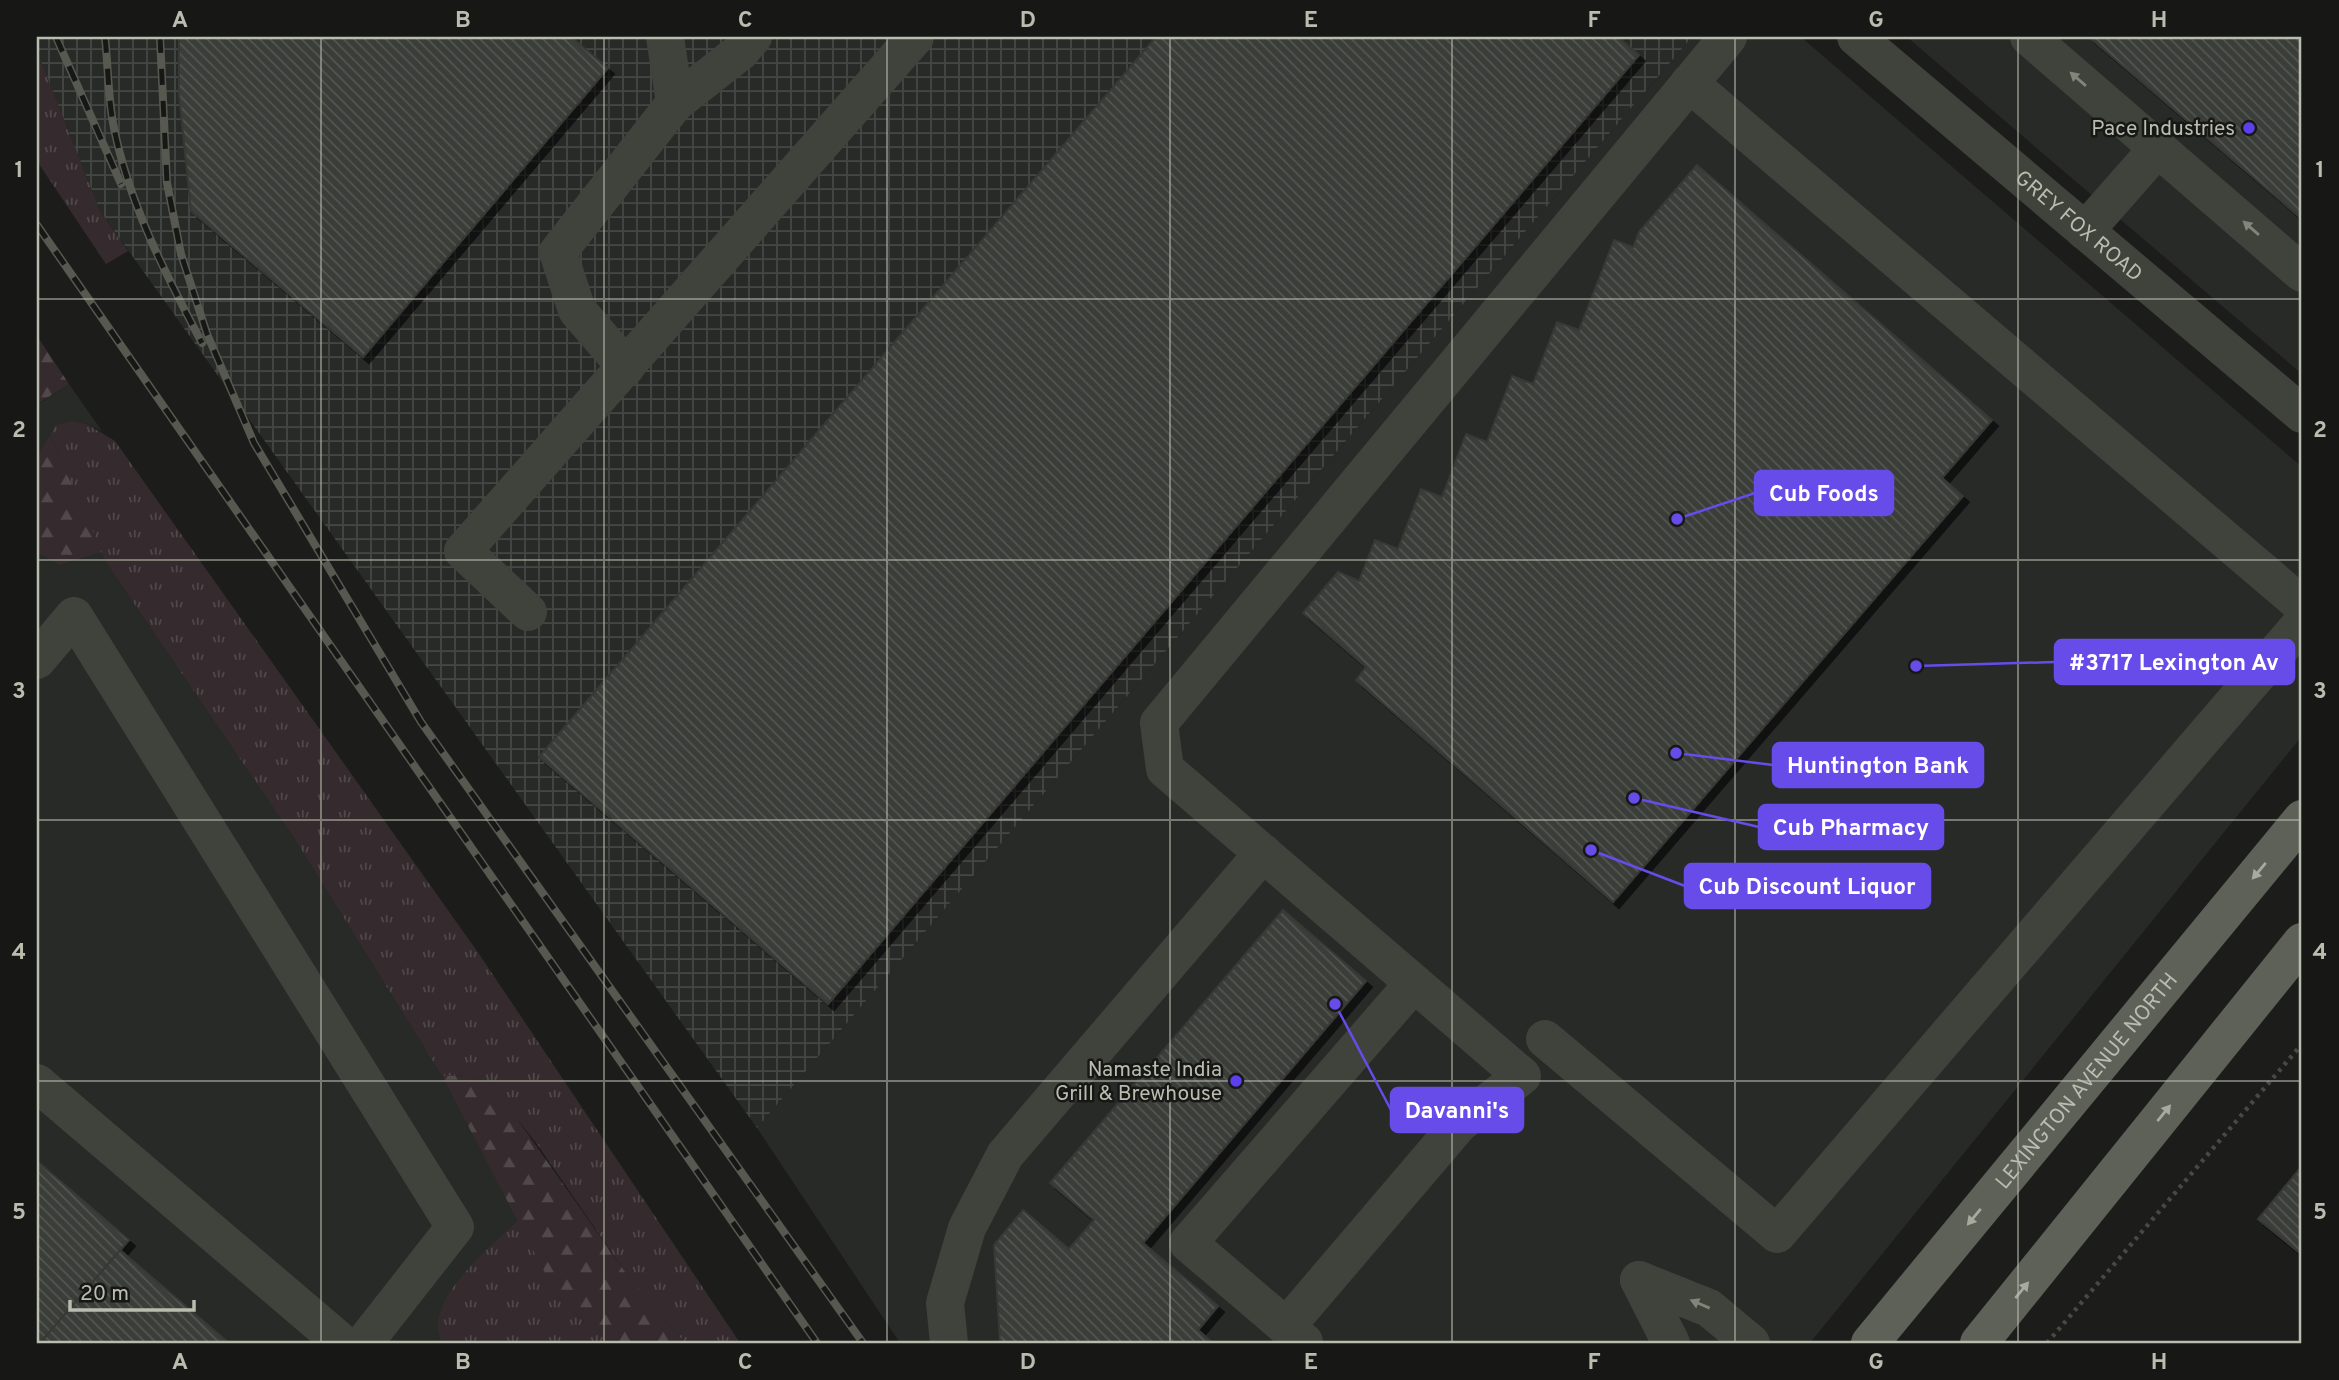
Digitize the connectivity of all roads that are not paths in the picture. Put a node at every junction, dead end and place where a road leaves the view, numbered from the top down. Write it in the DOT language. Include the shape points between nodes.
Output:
graph roads {
  1 [pos="665,37"];
  2 [pos="752,37"];
  3 [pos="915,37"];
  4 [pos="1728,37"];
  5 [pos="1857,37"];
  6 [pos="2029,37"];
  7 [pos="1689,83"];
  8 [pos="675,103"];
  9 [pos="2158,148"];
  10 [pos="2085,231"];
  11 [pos="2302,273"];
  12 [pos="626,368"];
  13 [pos="2302,414"];
  14 [pos="2302,605"];
  15 [pos="528,612"];
  16 [pos="2302,623"];
  17 [pos="37,660"];
  18 [pos="2302,819"];
  19 [pos="1263,853"];
  20 [pos="2302,942"];
  21 [pos="1414,983"];
  22 [pos="1545,1038"];
  23 [pos="37,1083"];
  24 [pos="1296,1335"];
  25 [pos="342,1343"];
  26 [pos="364,1343"];
  27 [pos="949,1343"];
  28 [pos="1671,1343"];
  29 [pos="1751,1343"];
  30 [pos="1870,1343"];
  31 [pos="1979,1343"];
  1 -- 8 [label="street"];
  2 -- 8 [label="street" via="740,52"];
  3 -- 12 [label="street"];
  4 -- 7 [label="street"];
  5 -- 10 [label="street, GREY FOX ROAD"];
  9 -- 6 [label="street, one-way"];
  7 -- 14 [label="street"];
  7 -- 19 [label="street" via="1159,723 1166,769"];
  8 -- 12 [label="street" via="558,252 577,310"];
  9 -- 10 [label="street"];
  11 -- 9 [label="street, one-way"];
  10 -- 13 [label="street, GREY FOX ROAD"];
  12 -- 15 [label="street" via="463,551"];
  16 -- 22 [label="street" via="1777,1234"];
  17 -- 26 [label="street" via="74,616 455,1227"];
  18 -- 30 [label="main road, LEXINGTON AVENUE NORTH, one-way"];
  19 -- 21 [label="street"];
  19 -- 27 [label="street" via="1005,1155 967,1228 945,1303"];
  31 -- 20 [label="main road, one-way"];
  21 -- 24 [label="street" via="1188,1243"];
  21 -- 24 [label="street" via="1522,1076 1459,1124"];
  23 -- 25 [label="street"];
  29 -- 28 [label="street, one-way" via="1709,1308 1640,1280"];
}
